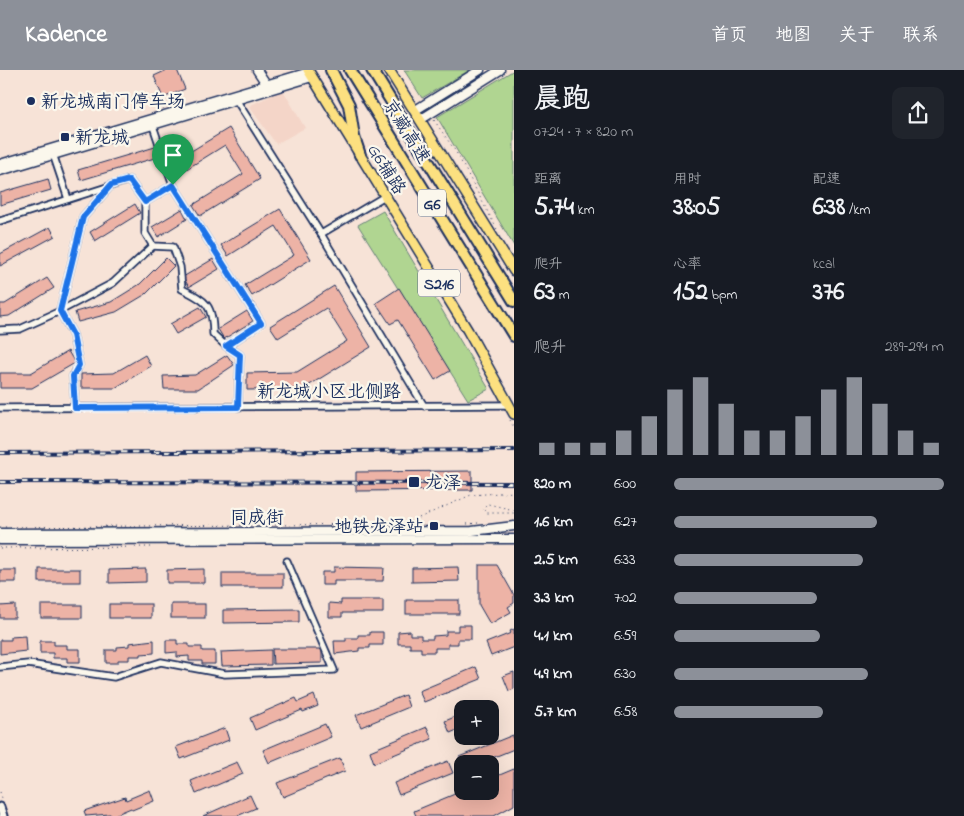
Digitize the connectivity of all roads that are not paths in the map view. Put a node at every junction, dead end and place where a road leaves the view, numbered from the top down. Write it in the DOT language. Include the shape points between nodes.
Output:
graph roads {
  1 [pos="257,70"];
  2 [pos="262,70"];
  3 [pos="331,70"];
  4 [pos="350,70"];
  5 [pos="372,70"];
  6 [pos="389,70"];
  7 [pos="480,70"];
  8 [pos="500,70"];
  9 [pos="309,73"];
  10 [pos="271,86"];
  11 [pos="234,97"];
  12 [pos="414,111"];
  13 [pos="424,118"];
  14 [pos="152,122"];
  15 [pos="52,152"];
  16 [pos="360,155"];
  17 [pos="0,164"];
  18 [pos="0,171"];
  19 [pos="111,185"];
  20 [pos="173,185"];
  21 [pos="385,196"];
  22 [pos="68,199"];
  23 [pos="145,202"];
  24 [pos="0,221"];
  25 [pos="321,234"];
  26 [pos="153,246"];
  27 [pos="514,271"];
  28 [pos="514,301"];
  29 [pos="60,311"];
  30 [pos="0,330"];
  31 [pos="514,336"];
  32 [pos="226,346"];
  33 [pos="509,405"];
  34 [pos="424,406"];
  35 [pos="238,407"];
  36 [pos="0,408"];
  37 [pos="75,408"];
  38 [pos="514,414"];
  39 [pos="514,526"];
  40 [pos="0,533"];
  41 [pos="514,539"];
  42 [pos="0,540"];
  43 [pos="287,561"];
  44 [pos="0,667"];
  45 [pos="0,807"];
  46 [pos="3,816"];
  1 -- 10 [label="main road"];
  2 -- 10 [label="main road"];
  3 -- 16 [label="highway" via="349,105"];
  4 -- 31 [label="highway, 京藏高速 / G6"];
  5 -- 28 [label="highway, 京藏高速 / G6"];
  6 -- 12 [label="main road"];
  7 -- 12 [label="main road"];
  8 -- 13 [label="main road"];
  9 -- 10 [label="main road"];
  9 -- 16 [label="main road, G6辅路 / S216"];
  10 -- 11 [label="main road"];
  11 -- 14 [label="main road"];
  11 -- 25 [label="street"];
  12 -- 13 [label="main road"];
  13 -- 27 [label="main road"];
  14 -- 15 [label="main road"];
  14 -- 20 [label="street"];
  15 -- 17 [label="main road"];
  15 -- 18 [label="main road"];
  15 -- 22 [label="street"];
  16 -- 21 [label="main road, G6辅路 / S216"];
  19 -- 22 [label="street"];
  19 -- 23 [label="street" via="129,180"];
  19 -- 29 [label="street" via="83,217"];
  20 -- 23 [label="street"];
  20 -- 32 [label="street" via="261,323"];
  21 -- 25 [label="street"];
  21 -- 33 [label="main road, G6辅路 / S216"];
  22 -- 24 [label="street"];
  23 -- 26 [label="street" via="146,234"];
  25 -- 34 [label="street"];
  26 -- 29 [label="street" via="113,283"];
  26 -- 32 [label="street" via="173,246 180,267 182,289 204,300 213,314 213,334"];
  29 -- 30 [label="street" via="20,329"];
  29 -- 37 [label="street" via="73,335 79,365 73,376"];
  32 -- 35 [label="street" via="240,355"];
  33 -- 34 [label="street, 新龙城小区北侧路"];
  33 -- 38 [label="main road, G6辅路 / S216"];
  34 -- 35 [label="street, 新龙城小区北侧路"];
  35 -- 37 [label="street, 新龙城小区北侧路"];
  36 -- 37 [label="street, 新龙城小区北侧路"];
  39 -- 40 [label="main road, 同成街" via="472,530"];
  41 -- 42 [label="main road, 同成街"];
  43 -- 44 [label="street" via="334,670 224,674 161,662 114,677 28,664"];
  45 -- 46 [label="street"];
}
